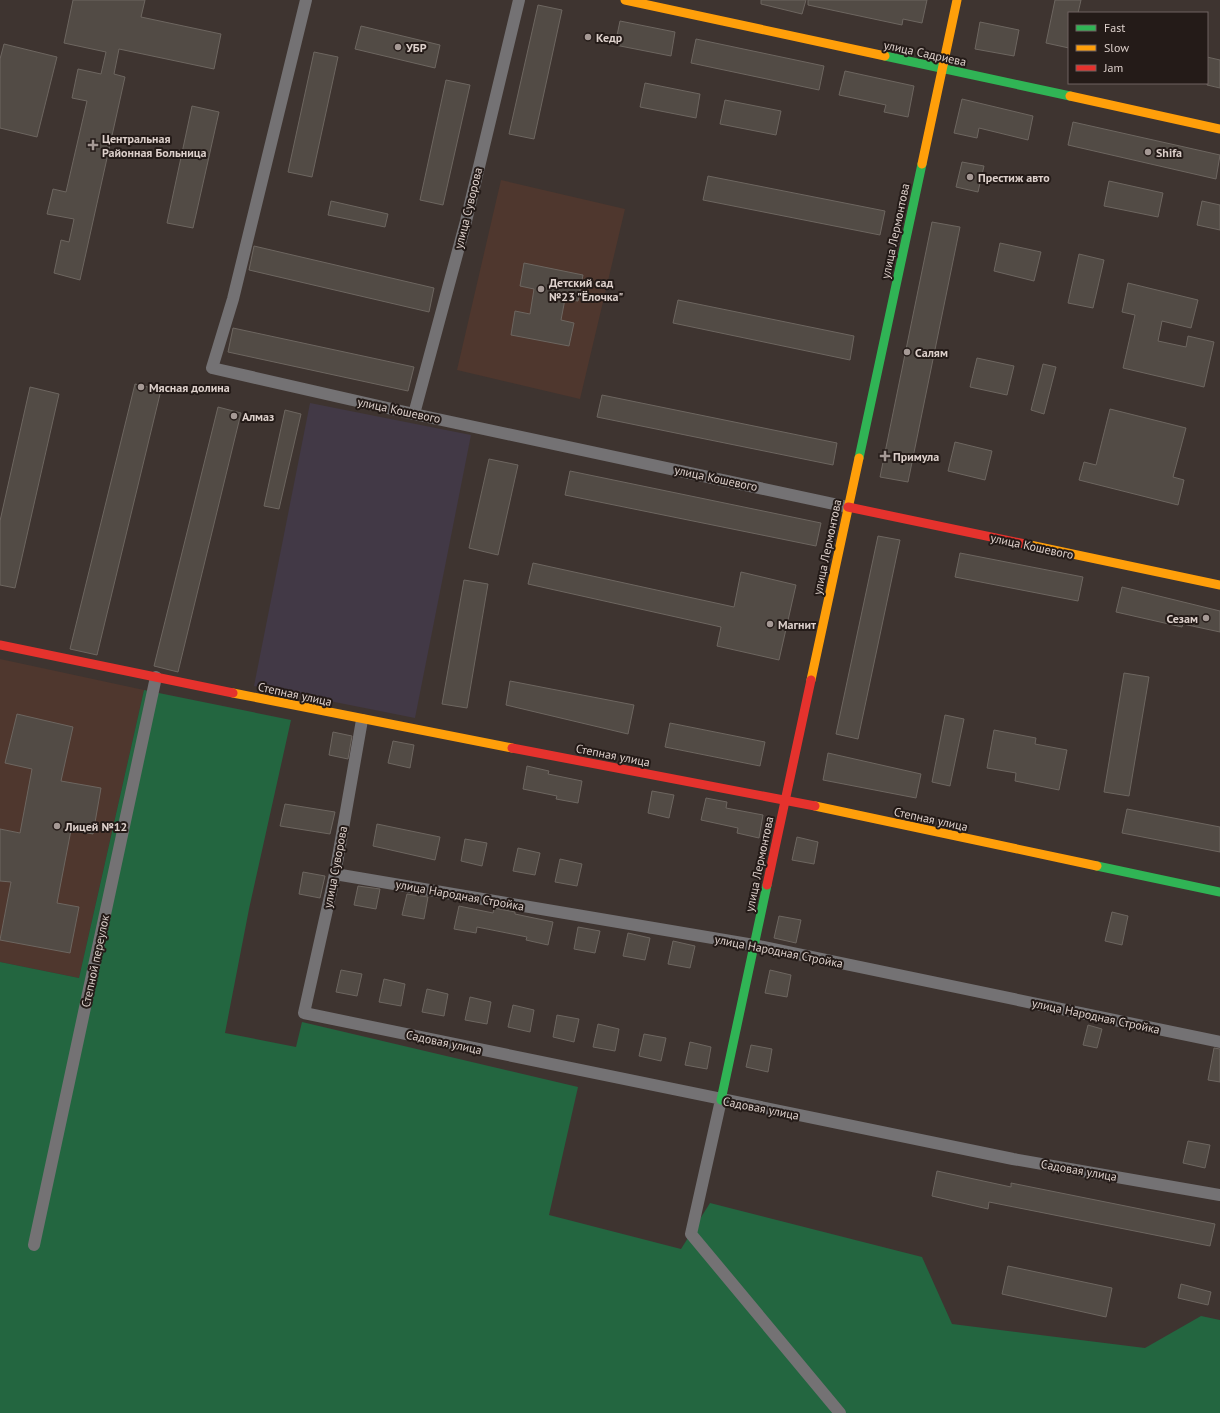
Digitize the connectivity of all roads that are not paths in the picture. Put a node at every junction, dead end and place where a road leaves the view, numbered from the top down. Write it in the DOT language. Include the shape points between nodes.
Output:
graph roads {
  1 [pos="306,0"];
  2 [pos="519,0"];
  3 [pos="625,0"];
  4 [pos="957,0"];
  5 [pos="942,69"];
  6 [pos="1220,130"];
  7 [pos="414,414"];
  8 [pos="848,507"];
  9 [pos="1220,585"];
  10 [pos="0,645"];
  11 [pos="156,677"];
  12 [pos="362,720"];
  13 [pos="785,800"];
  14 [pos="335,874"];
  15 [pos="1220,892"];
  16 [pos="754,945"];
  17 [pos="304,1013"];
  18 [pos="1220,1042"];
  19 [pos="721,1100"];
  20 [pos="1220,1195"];
  21 [pos="34,1245"];
  22 [pos="840,1413"];
  1 -- 7 [label="street, улица Кошевого" via="233,299 212,368"];
  2 -- 7 [label="street, улица Суворова" via="466,221"];
  3 -- 5 [label="street, улица Садриева"];
  4 -- 5 [label="street, улица Лермонтова"];
  5 -- 6 [label="street, улица Садриева"];
  5 -- 8 [label="street, улица Лермонтова"];
  7 -- 8 [label="street, улица Кошевого"];
  8 -- 9 [label="street, улица Кошевого"];
  8 -- 13 [label="street, улица Лермонтова"];
  10 -- 11 [label="street, Степная улица"];
  11 -- 12 [label="street, Степная улица"];
  11 -- 21 [label="street, Степной переулок"];
  12 -- 13 [label="street, Степная улица"];
  12 -- 14 [label="street, улица Суворова"];
  13 -- 15 [label="street, Степная улица"];
  13 -- 16 [label="street, улица Лермонтова"];
  14 -- 16 [label="street, улица Народная Стройка"];
  14 -- 17 [label="street, улица Суворова"];
  16 -- 18 [label="street, улица Народная Стройка"];
  16 -- 19 [label="street, улица Лермонтова"];
  17 -- 19 [label="street, Садовая улица"];
  19 -- 20 [label="street, Садовая улица" via="1013,1159"];
  19 -- 22 [label="street" via="691,1234"];
}
